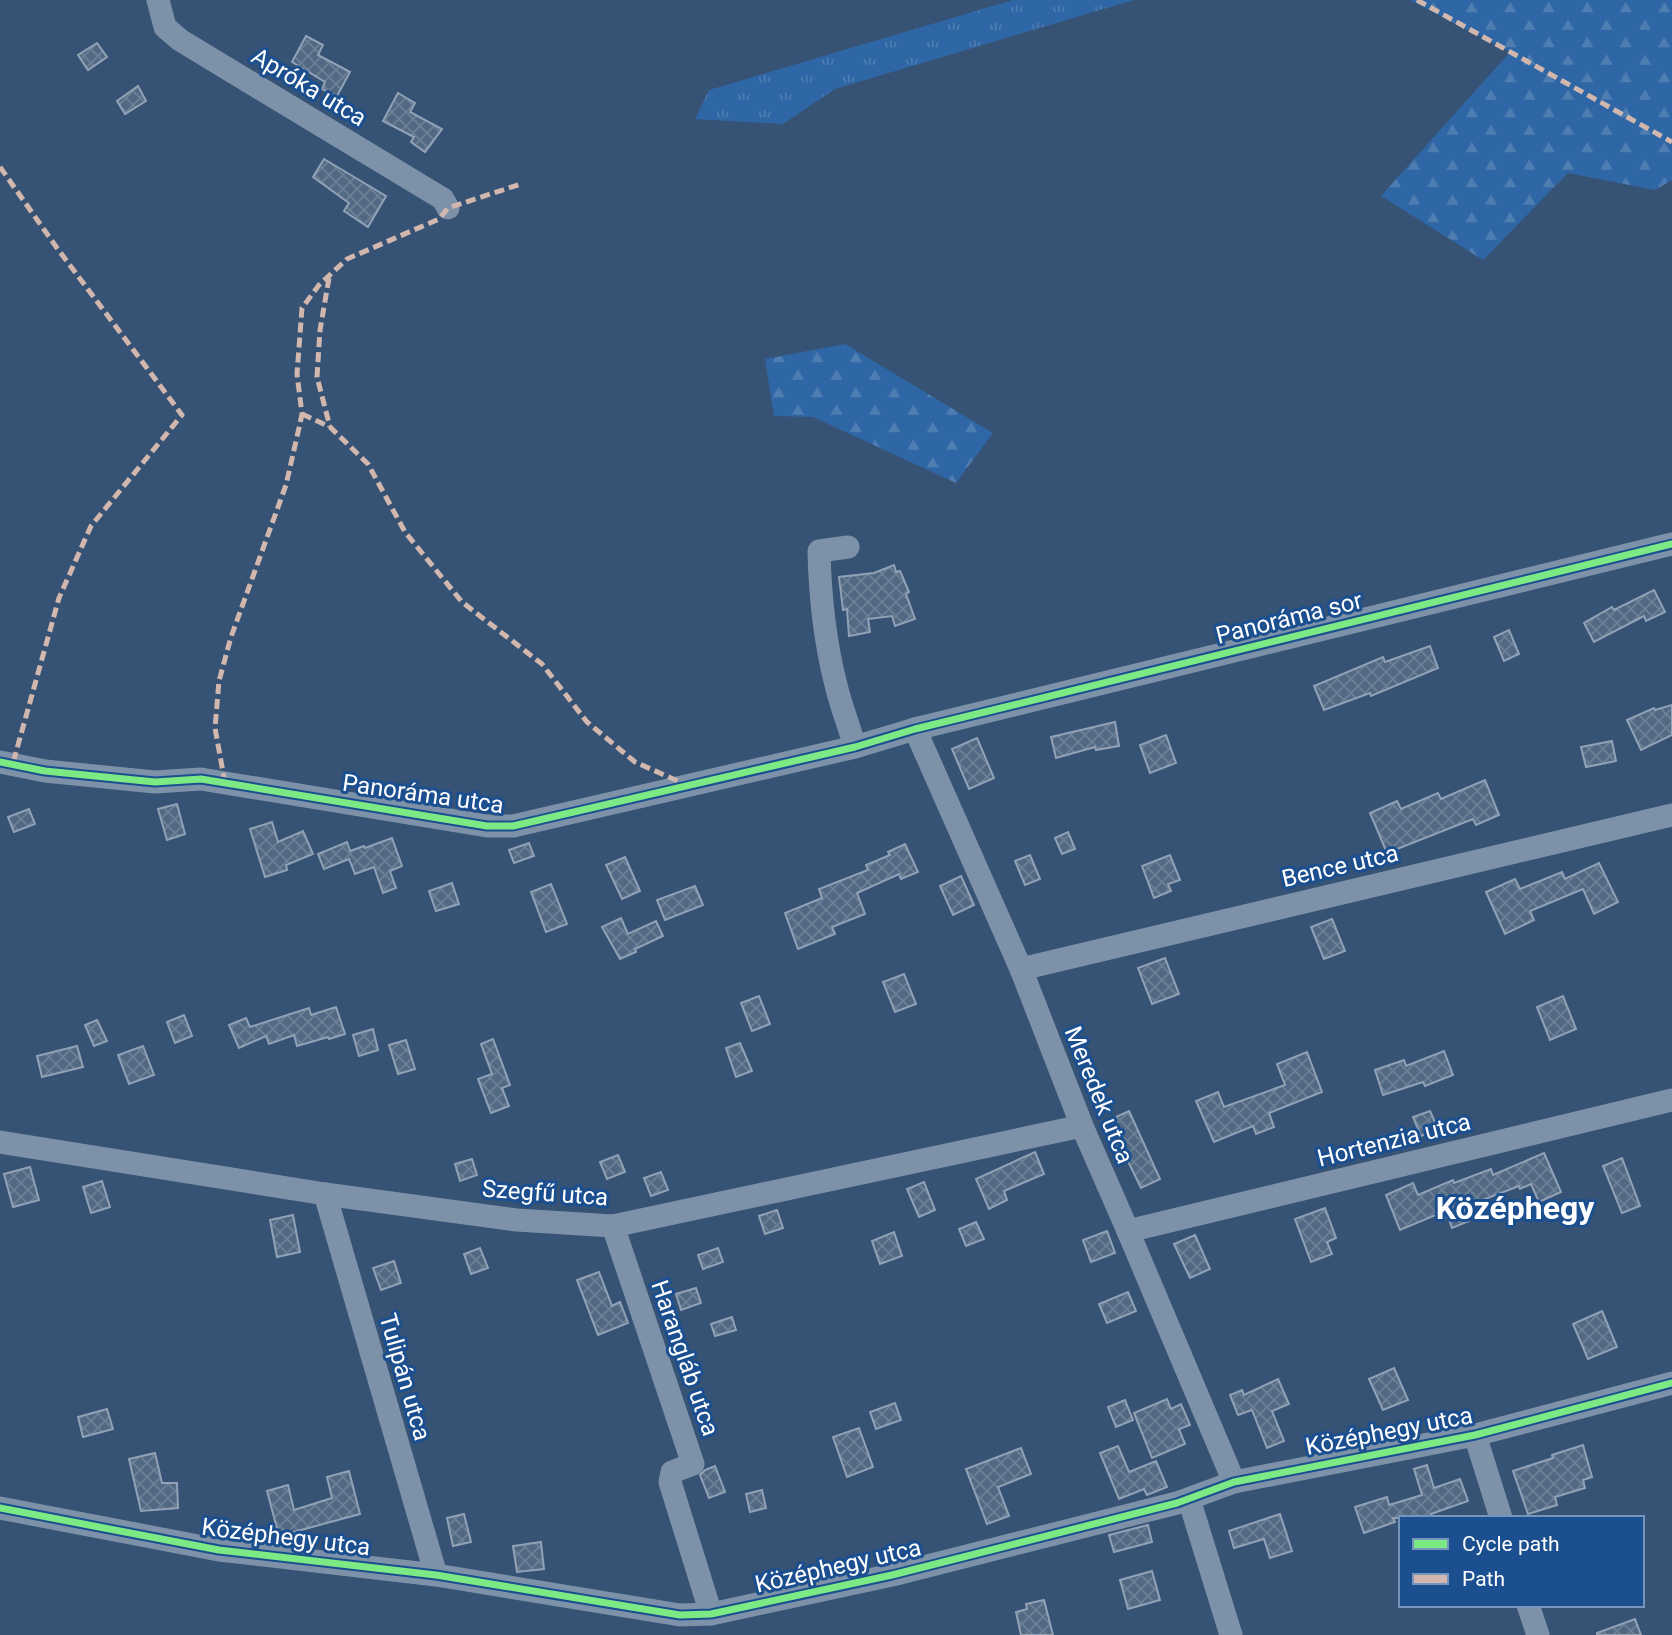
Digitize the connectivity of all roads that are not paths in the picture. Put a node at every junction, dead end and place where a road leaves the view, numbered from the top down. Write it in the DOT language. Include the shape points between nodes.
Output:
graph roads {
  1 [pos="158,0"];
  2 [pos="448,208"];
  3 [pos="1672,544"];
  4 [pos="848,547"];
  5 [pos="915,729"];
  6 [pos="855,747"];
  7 [pos="0,762"];
  8 [pos="1672,815"];
  9 [pos="1021,969"];
  10 [pos="1672,1100"];
  11 [pos="1082,1126"];
  12 [pos="0,1142"];
  13 [pos="324,1194"];
  14 [pos="613,1226"];
  15 [pos="1128,1231"];
  16 [pos="1672,1383"];
  17 [pos="1475,1434"];
  18 [pos="1234,1482"];
  19 [pos="1189,1499"];
  20 [pos="0,1508"];
  21 [pos="1500,1516"];
  22 [pos="436,1575"];
  23 [pos="1529,1607"];
  24 [pos="712,1614"];
  25 [pos="1231,1635"];
  26 [pos="1538,1635"];
  1 -- 2 [label="street, Apróka utca" via="164,27 180,40 443,199"];
  3 -- 5 [label="street, Panoráma sor"];
  4 -- 6 [label="street" via="819,551 819,569 836,684"];
  5 -- 6 [label="street, Panoráma utca"];
  5 -- 9 [label="street, Meredek utca"];
  6 -- 7 [label="street, Panoráma utca" via="513,826 487,826 201,779 155,782"];
  8 -- 9 [label="street, Bence utca"];
  9 -- 11 [label="street, Meredek utca"];
  10 -- 15 [label="street, Hortenzia utca"];
  11 -- 14 [label="street, Szegfű utca"];
  11 -- 15 [label="street, Meredek utca"];
  12 -- 13 [label="street, Szegfű utca"];
  13 -- 14 [label="street, Szegfű utca" via="517,1220"];
  13 -- 22 [label="street, Tulipán utca"];
  14 -- 24 [label="street, Harangláb utca" via="693,1464 672,1472 670,1482"];
  15 -- 18 [label="street, Meredek utca"];
  16 -- 17 [label="street, Középhegy utca"];
  17 -- 18 [label="street, Középhegy utca"];
  17 -- 21 [label="street"];
  18 -- 19 [label="street, Középhegy utca"];
  19 -- 24 [label="street, Középhegy utca" via="892,1575"];
  19 -- 25 [label="street"];
  20 -- 22 [label="street, Középhegy utca" via="219,1550"];
  22 -- 24 [label="street, Középhegy utca" via="680,1615"];
  23 -- 26 [label="street"];
}
